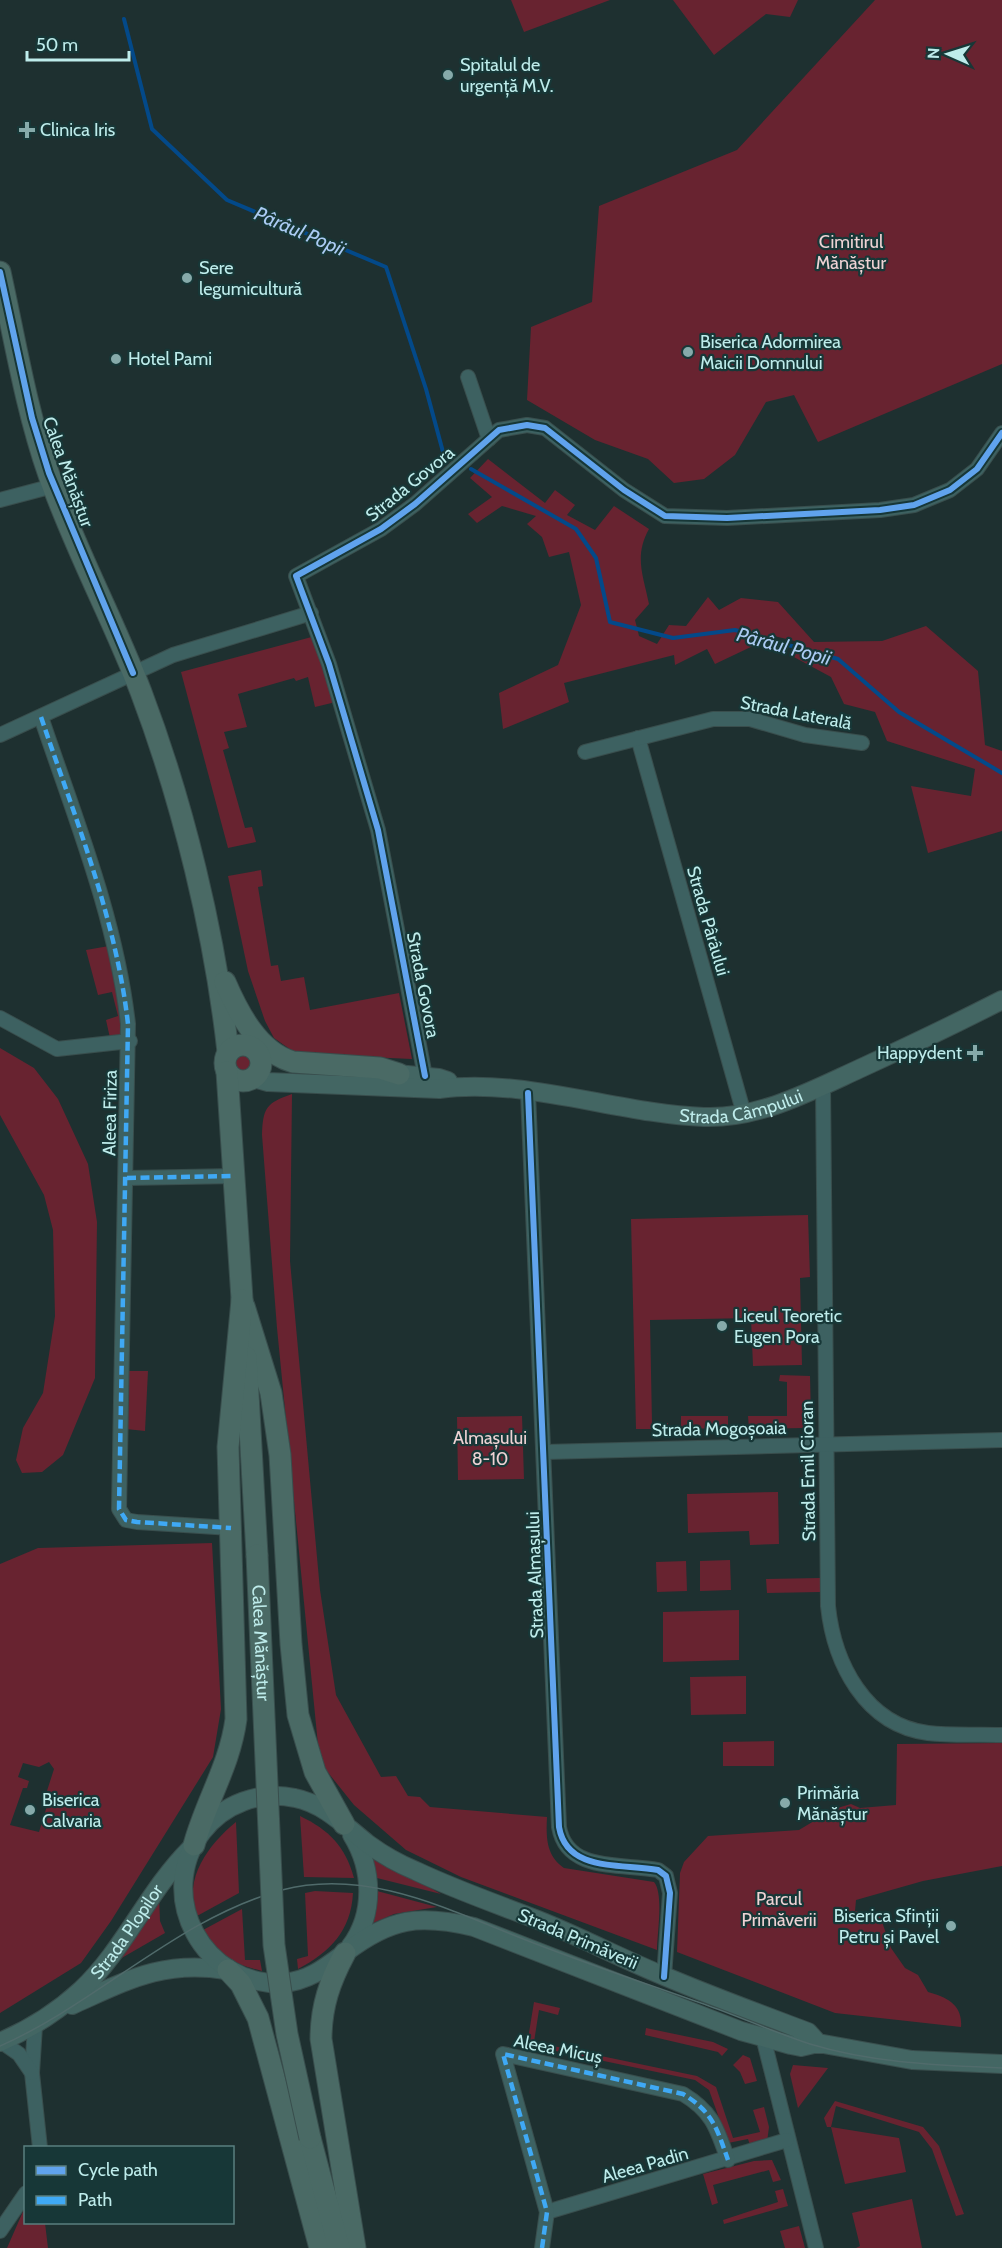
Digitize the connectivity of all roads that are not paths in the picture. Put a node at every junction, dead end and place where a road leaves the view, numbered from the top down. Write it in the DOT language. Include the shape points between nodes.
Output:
graph roads {
  1 [pos="0,272"];
  2 [pos="468,377"];
  3 [pos="1002,433"];
  4 [pos="489,439"];
  5 [pos="53,486"];
  6 [pos="0,501"];
  7 [pos="311,613"];
  8 [pos="133,673"];
  9 [pos="41,717"];
  10 [pos="0,735"];
  11 [pos="638,738"];
  12 [pos="862,743"];
  13 [pos="585,752"];
  14 [pos="217,966"];
  15 [pos="1002,1000"];
  16 [pos="0,1018"];
  17 [pos="130,1041"];
  18 [pos="256,1050"];
  19 [pos="227,1062"];
  20 [pos="399,1074"];
  21 [pos="425,1076"];
  22 [pos="251,1079"];
  23 [pos="461,1086"];
  24 [pos="823,1086"];
  25 [pos="528,1092"];
  26 [pos="744,1114"];
  27 [pos="234,1161"];
  28 [pos="127,1178"];
  29 [pos="242,1300"];
  30 [pos="1002,1440"];
  31 [pos="825,1444"];
  32 [pos="545,1452"];
  33 [pos="231,1528"];
  34 [pos="1002,1735"];
  35 [pos="344,1824"];
  36 [pos="194,1845"];
  37 [pos="345,1953"];
  38 [pos="228,1970"];
  39 [pos="664,1977"];
  40 [pos="54,2013"];
  41 [pos="35,2026"];
  42 [pos="763,2037"];
  43 [pos="1,2042"];
  44 [pos="818,2043"];
  45 [pos="1002,2064"];
  46 [pos="32,2073"];
  47 [pos="787,2140"];
  48 [pos="39,2146"];
  49 [pos="728,2160"];
  50 [pos="24,2196"];
  51 [pos="547,2212"];
  52 [pos="0,2231"];
  53 [pos="320,2248"];
  54 [pos="339,2248"];
  55 [pos="355,2248"];
  56 [pos="542,2248"];
  57 [pos="816,2248"];
  1 -- 5 [label="main road, Calea Mănăștur" via="32,418"];
  2 -- 4 [label="street"];
  3 -- 4 [label="street, Strada Govora" via="977,469 950,490 914,505 727,518 681,518 652,510 545,428 507,427"];
  4 -- 7 [label="street, Strada Govora" via="381,529 296,576"];
  5 -- 6 [label="street"];
  5 -- 8 [label="main road, Calea Mănăștur"];
  7 -- 8 [label="street" via="173,655"];
  7 -- 21 [label="street, Strada Govora" via="378,830"];
  8 -- 9 [label="street"];
  8 -- 14 [label="main road, Calea Mănăștur" via="159,743"];
  9 -- 10 [label="street"];
  9 -- 17 [label="street, Aleea Firiza" via="102,898 123,980"];
  11 -- 12 [label="street, Strada Laterală" via="696,722 731,718"];
  11 -- 13 [label="street, Strada Laterală"];
  11 -- 26 [label="street, Strada Pârâului"];
  14 -- 18 [label="main road, Calea Mănăștur" via="235,1016"];
  14 -- 19 [label="main road, Calea Mănăștur"];
  14 -- 20 [label="main road" via="247,1022 261,1042 280,1058 380,1068"];
  14 -- 27 [label="main road" via="222,1091"];
  15 -- 24 [label="main road, Strada Câmpului"];
  16 -- 17 [label="street" via="57,1049"];
  17 -- 28 [label="street, Aleea Firiza"];
  18 -- 19 [label="main road" via="242,1044"];
  18 -- 20 [label="main road, Strada Câmpului" via="275,1065 292,1069"];
  18 -- 22 [label="main road, Calea Mănăștur" via="261,1066"];
  19 -- 22 [label="main road" via="237,1080"];
  19 -- 27 [label="main road, Calea Mănăștur"];
  20 -- 21 [label="main road, Strada Câmpului"];
  21 -- 23 [label="main road, Strada Câmpului"];
  22 -- 23 [label="main road, Strada Câmpului" via="439,1089"];
  22 -- 27 [label="main road, Calea Mănăștur" via="239,1107"];
  23 -- 25 [label="main road, Strada Câmpului"];
  24 -- 26 [label="main road, Strada Câmpului"];
  24 -- 31 [label="street, Strada Emil Cioran"];
  25 -- 26 [label="main road, Strada Câmpului" via="678,1115"];
  25 -- 32 [label="street, Strada Almașului"];
  27 -- 28 [label="street"];
  27 -- 29 [label="main road, Calea Mănăștur"];
  28 -- 33 [label="street, Aleea Firiza" via="119,1509 126,1520"];
  29 -- 33 [label="main road" via="230,1414"];
  29 -- 35 [label="main road" via="271,1393 280,1455 298,1715 311,1763"];
  29 -- 54 [label="main road, Calea Mănăștur, bridge" via="274,1945 286,2034"];
  30 -- 31 [label="street, Strada Mogoșoaia"];
  31 -- 32 [label="street, Strada Mogoșoaia"];
  31 -- 34 [label="street, Strada Emil Cioran" via="831,1628 837,1651 862,1697 882,1714 913,1730"];
  32 -- 39 [label="street, Strada Almașului" via="559,1827 564,1844 573,1855 650,1869 666,1876 670,1893"];
  33 -- 36 [label="main road" via="236,1719 230,1754 210,1795"];
  35 -- 36 [label="main road, Strada Primăverii" via="307,1801 263,1796 223,1812"];
  35 -- 37 [label="main road, Strada Primăverii" via="358,1845 369,1880 366,1915"];
  35 -- 39 [label="main road, Strada Primăverii" via="405,1866 453,1889 540,1921"];
  36 -- 38 [label="main road, Strada Primăverii" via="183,1883 189,1923 204,1948"];
  36 -- 40 [label="main road, Strada Plopilor" via="160,1881 95,1974"];
  37 -- 38 [label="main road, Strada Primăverii" via="327,1968 284,1983 251,1979"];
  37 -- 42 [label="main road, Strada Primăverii" via="374,1932 397,1922 425,1919 459,1923"];
  37 -- 55 [label="main road" via="327,1987 321,2039"];
  38 -- 40 [label="main road, Strada Plopilor" via="197,1966 153,1971"];
  38 -- 53 [label="main road" via="241,1984 258,2018"];
  39 -- 44 [label="main road, Strada Primăverii" via="808,2032"];
  40 -- 41 [label="main road, Strada Plopilor"];
  41 -- 43 [label="main road, Strada Plopilor"];
  41 -- 46 [label="street"];
  42 -- 44 [label="main road, Strada Primăverii" via="801,2047"];
  42 -- 47 [label="street"];
  43 -- 46 [label="street" via="19,2054"];
  44 -- 45 [label="main road, Strada Primăverii" via="912,2060"];
  46 -- 48 [label="street"];
  47 -- 49 [label="street, Aleea Padin"];
  47 -- 57 [label="street"];
  49 -- 51 [label="street, Aleea Padin"];
  49 -- 51 [label="street, Aleea Micuș" via="714,2121 701,2104 683,2094 503,2054"];
  50 -- 52 [label="street"];
  51 -- 56 [label="street"];
}
